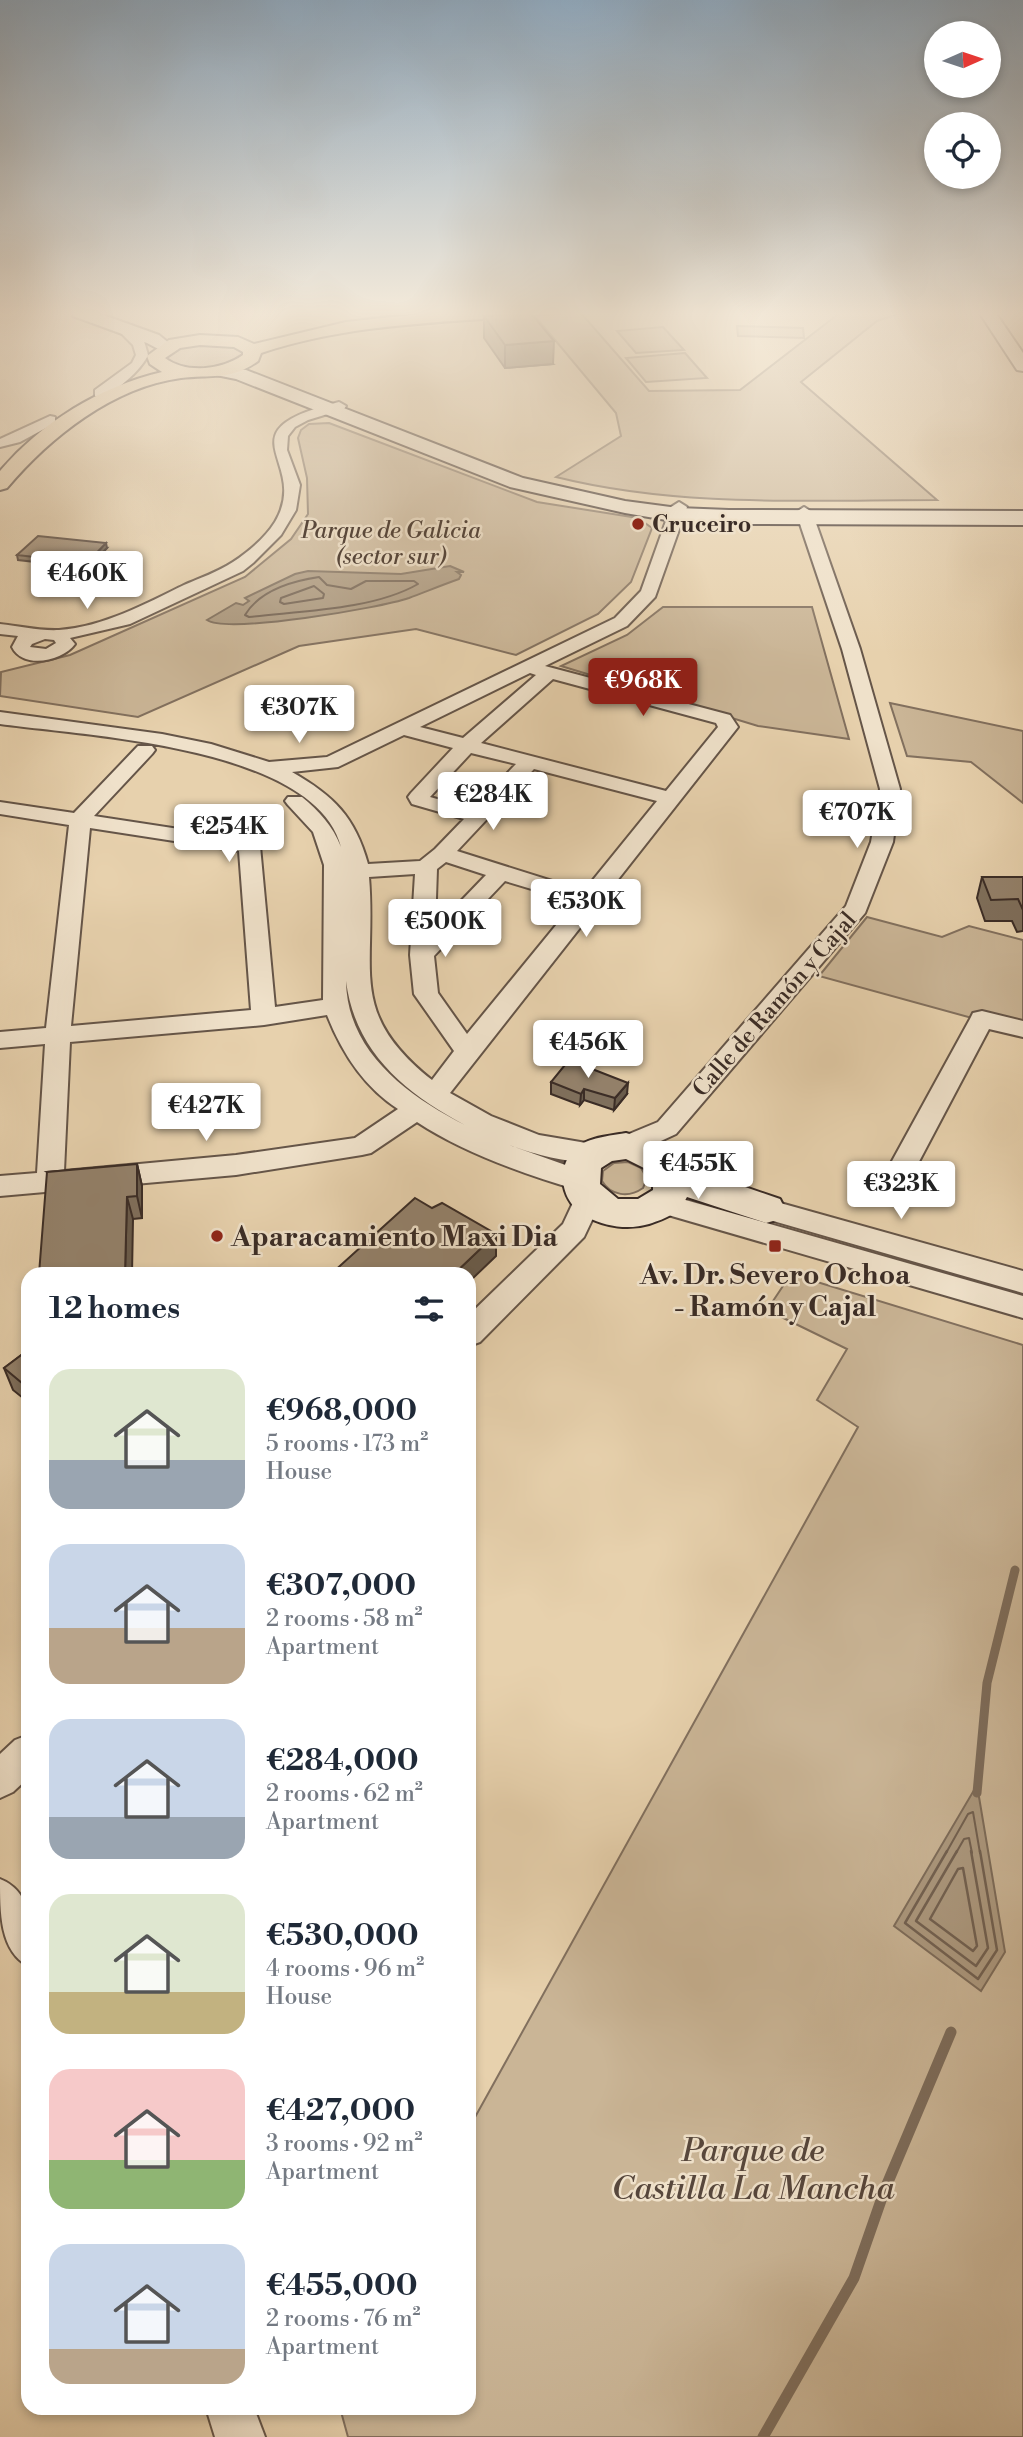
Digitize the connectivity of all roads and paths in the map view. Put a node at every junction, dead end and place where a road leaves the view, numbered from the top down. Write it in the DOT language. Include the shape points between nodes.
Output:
graph roads {
  1 [pos="39,426"];
  2 [pos="42,426"];
  3 [pos="61,426"];
  4 [pos="290,426"];
  5 [pos="377,426"];
  6 [pos="0,443"];
  7 [pos="0,462"];
  8 [pos="0,484"];
  9 [pos="678,511"];
  10 [pos="1023,511"];
  11 [pos="805,515"];
  12 [pos="1023,518"];
  13 [pos="0,629"];
  14 [pos="527,667"];
  15 [pos="549,673"];
  16 [pos="0,718"];
  17 [pos="0,728"];
  18 [pos="404,729"];
  19 [pos="467,745"];
  20 [pos="145,750"];
  21 [pos="529,762"];
  22 [pos="331,763"];
  23 [pos="270,768"];
  24 [pos="313,793"];
  25 [pos="672,799"];
  26 [pos="0,808"];
  27 [pos="478,817"];
  28 [pos="80,819"];
  29 [pos="434,860"];
  30 [pos="358,871"];
  31 [pos="500,873"];
  32 [pos="590,900"];
  33 [pos="422,955"];
  34 [pos="336,1006"];
  35 [pos="264,1017"];
  36 [pos="1023,1029"];
  37 [pos="58,1035"];
  38 [pos="0,1040"];
  39 [pos="467,1051"];
  40 [pos="425,1102"];
  41 [pos="667,1128"];
  42 [pos="50,1182"];
  43 [pos="592,1182"];
  44 [pos="667,1182"];
  45 [pos="894,1182"];
  46 [pos="0,1186"];
  47 [pos="766,1209"];
  48 [pos="1023,1282"];
  49 [pos="1023,1307"];
  50 [pos="476,1326"];
  51 [pos="21,1760"];
  52 [pos="0,1779"];
  53 [pos="0,1899"];
  54 [pos="21,1934"];
  55 [pos="232,2415"];
  56 [pos="240,2437"];
  1 -- 6 [label="street"];
  2 -- 7 [label="highway"];
  3 -- 8 [label="highway" via="41,439"];
  4 -- 13 [label="street" via="280,437 279,447 292,484 291,502 265,544 237,567 124,621 52,635"];
  5 -- 9 [label="street" via="517,483 570,496"];
  9 -- 11 [label="street"];
  9 -- 14 [label="street" via="649,593 621,622"];
  10 -- 11 [label="street"];
  11 -- 12 [label="street"];
  11 -- 41 [label="street, Calle de Ramón y Cajal" via="851,649 890,789 882,842 857,908"];
  14 -- 15 [label="street"];
  14 -- 18 [label="street"];
  15 -- 19 [label="street"];
  15 -- 25 [label="street" via="727,722 728,727"];
  16 -- 23 [label="street" via="211,750"];
  17 -- 20 [label="street"];
  18 -- 19 [label="street"];
  18 -- 22 [label="street"];
  19 -- 21 [label="street"];
  19 -- 27 [label="street" via="418,797"];
  20 -- 28 [label="street"];
  20 -- 34 [label="street" via="245,772 295,801 316,821 327,836 334,862"];
  21 -- 25 [label="street"];
  21 -- 27 [label="street"];
  22 -- 23 [label="street"];
  22 -- 24 [label="street"];
  23 -- 24 [label="street"];
  24 -- 30 [label="street" via="346,830"];
  25 -- 32 [label="street"];
  26 -- 28 [label="street"];
  27 -- 29 [label="street"];
  28 -- 35 [label="street" via="249,846"];
  28 -- 37 [label="street"];
  29 -- 30 [label="street"];
  29 -- 31 [label="street"];
  29 -- 33 [label="street"];
  30 -- 40 [label="street" via="361,1004 375,1035"];
  31 -- 32 [label="street"];
  31 -- 33 [label="street"];
  32 -- 39 [label="street"];
  33 -- 39 [label="street" via="426,994"];
  34 -- 35 [label="street"];
  34 -- 40 [label="street" via="348,1037 376,1075"];
  35 -- 37 [label="street"];
  36 -- 45 [label="street" via="982,1019"];
  37 -- 38 [label="street"];
  37 -- 42 [label="street"];
  39 -- 40 [label="street"];
  40 -- 42 [label="street" via="362,1146 236,1165"];
  40 -- 43 [label="street" via="533,1143"];
  40 -- 43 [label="street" via="469,1139"];
  41 -- 43 [label="street, Calle de Ramón y Cajal"];
  41 -- 44 [label="street"];
  42 -- 46 [label="street"];
  43 -- 44 [label="street" via="651,1153"];
  43 -- 44 [label="street" via="597,1206 623,1214 650,1209"];
  43 -- 50 [label="street, Calle de Ramón y Cajal"];
  44 -- 47 [label="street"];
  44 -- 49 [label="street"];
  47 -- 48 [label="street"];
  51 -- 52 [label="street"];
  53 -- 54 [label="street"];
  55 -- 56 [label="street"];
}
